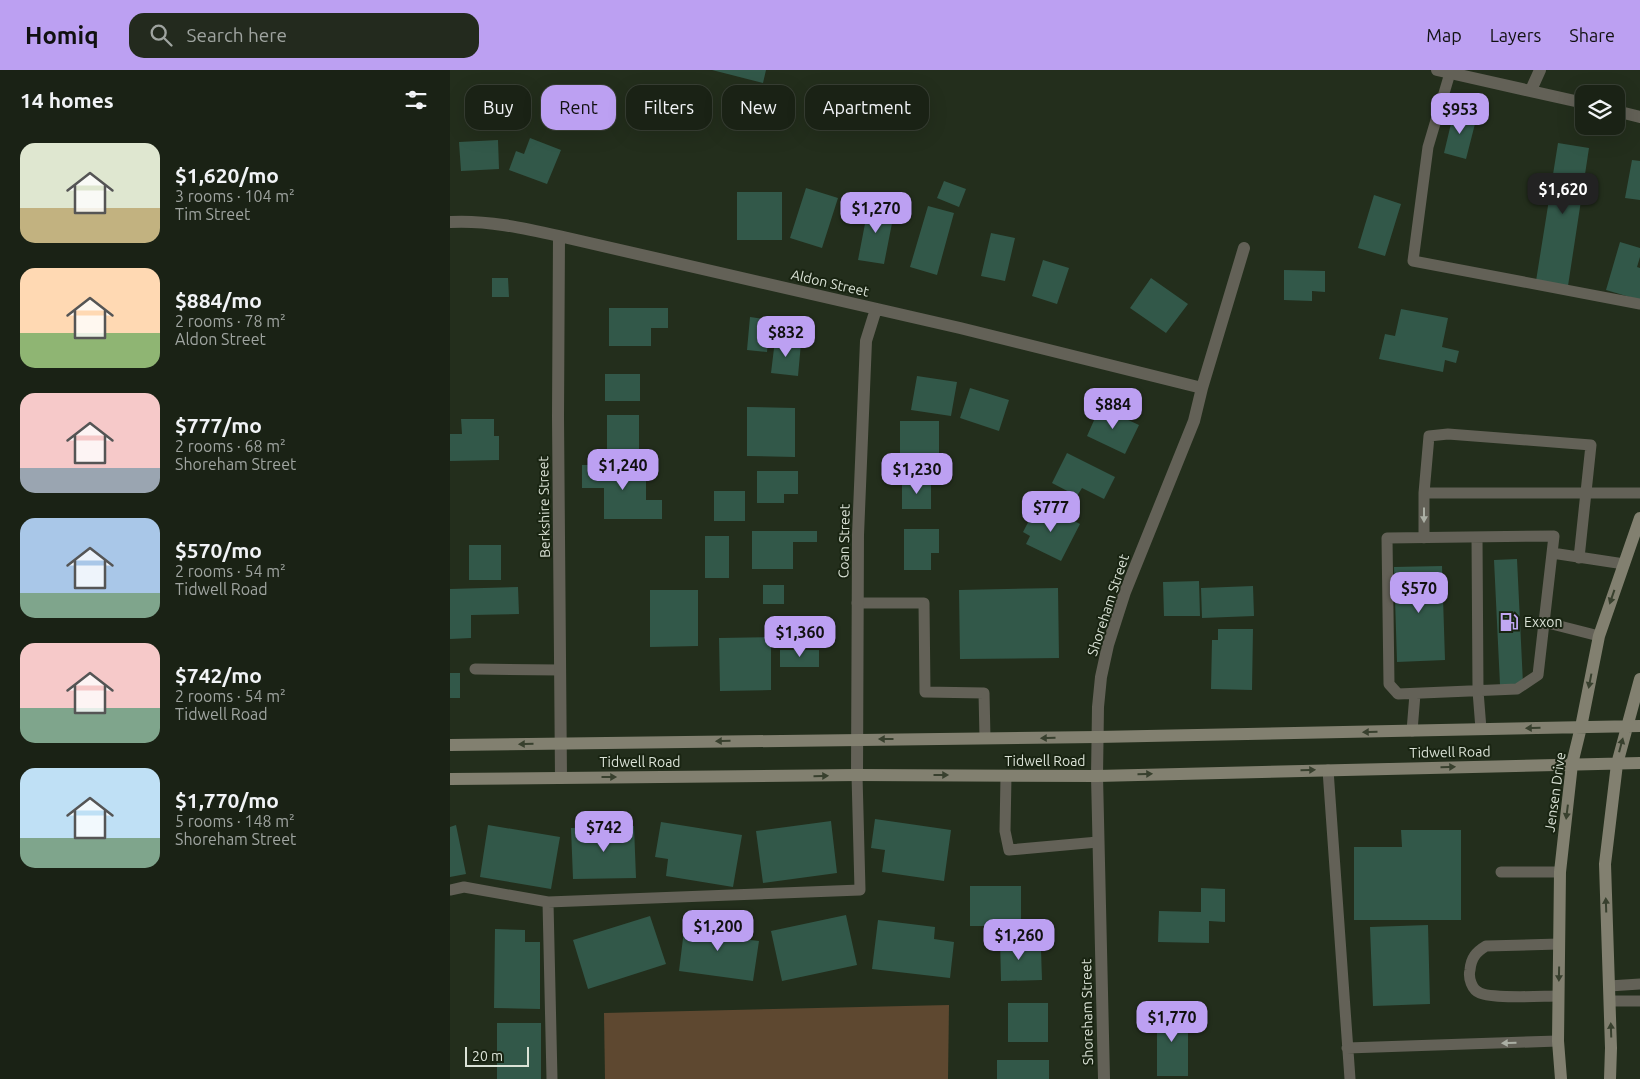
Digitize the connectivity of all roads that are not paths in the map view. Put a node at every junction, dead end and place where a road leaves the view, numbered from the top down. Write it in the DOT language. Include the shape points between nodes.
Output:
graph roads {
  1 [pos="1437,70"];
  2 [pos="1540,70"];
  3 [pos="1450,73"];
  4 [pos="1531,90"];
  5 [pos="1575,101"];
  6 [pos="1625,113"];
  7 [pos="1640,117"];
  8 [pos="450,222"];
  9 [pos="559,236"];
  10 [pos="1244,248"];
  11 [pos="1640,304"];
  12 [pos="876,309"];
  13 [pos="1202,388"];
  14 [pos="1424,493"];
  15 [pos="1640,493"];
  16 [pos="1586,494"];
  17 [pos="1640,518"];
  18 [pos="1477,537"];
  19 [pos="1424,538"];
  20 [pos="1552,553"];
  21 [pos="1579,558"];
  22 [pos="1624,564"];
  23 [pos="857,603"];
  24 [pos="1544,622"];
  25 [pos="1599,636"];
  26 [pos="475,669"];
  27 [pos="560,670"];
  28 [pos="1640,679"];
  29 [pos="1478,691"];
  30 [pos="1415,694"];
  31 [pos="1626,726"];
  32 [pos="1640,726"];
  33 [pos="1582,727"];
  34 [pos="1481,729"];
  35 [pos="1412,731"];
  36 [pos="1097,737"];
  37 [pos="985,738"];
  38 [pos="858,739"];
  39 [pos="561,743"];
  40 [pos="450,744"];
  41 [pos="1640,763"];
  42 [pos="1572,764"];
  43 [pos="1616,764"];
  44 [pos="1328,770"];
  45 [pos="857,775"];
  46 [pos="1006,776"];
  47 [pos="1097,776"];
  48 [pos="561,778"];
  49 [pos="450,779"];
  50 [pos="1098,842"];
  51 [pos="1501,872"];
  52 [pos="1560,872"];
  53 [pos="450,890"];
  54 [pos="548,902"];
  55 [pos="1559,944"];
  56 [pos="1640,984"];
  57 [pos="1609,986"];
  58 [pos="1558,996"];
  59 [pos="1640,1000"];
  60 [pos="1610,1001"];
  61 [pos="1558,1041"];
  62 [pos="1347,1048"];
  63 [pos="552,1079"];
  64 [pos="1104,1079"];
  65 [pos="1350,1079"];
  66 [pos="1561,1079"];
  67 [pos="1610,1079"];
  1 -- 3 [label="street"];
  2 -- 4 [label="street"];
  3 -- 4 [label="street"];
  3 -- 11 [label="lane" via="1428,147 1413,261"];
  4 -- 5 [label="street"];
  6 -- 7 [label="street"];
  8 -- 9 [label="street, Aldon Street" via="513,226"];
  9 -- 12 [label="street, Aldon Street"];
  9 -- 27 [label="street, Berkshire Street"];
  10 -- 13 [label="street, Shoreham Street"];
  12 -- 13 [label="street, Aldon Street"];
  12 -- 23 [label="street, Coan Street" via="866,341"];
  13 -- 36 [label="street, Shoreham Street" via="1194,421 1146,537 1108,645 1101,677"];
  14 -- 16 [label="lane"];
  14 -- 16 [label="lane" via="1428,436 1448,434 1591,445"];
  14 -- 19 [label="lane, one-way"];
  15 -- 16 [label="lane"];
  16 -- 21 [label="lane"];
  17 -- 22 [label="main road, Jensen Drive"];
  18 -- 19 [label="lane"];
  18 -- 20 [label="lane" via="1554,536"];
  18 -- 29 [label="lane"];
  19 -- 30 [label="lane" via="1387,538 1388,684 1398,694"];
  20 -- 21 [label="lane"];
  20 -- 24 [label="lane"];
  21 -- 22 [label="lane"];
  22 -- 25 [label="main road, Jensen Drive, one-way"];
  23 -- 37 [label="lane" via="924,603 925,692 984,693"];
  23 -- 38 [label="street, Coan Street"];
  24 -- 25 [label="lane"];
  24 -- 29 [label="lane" via="1538,675 1518,689"];
  25 -- 33 [label="main road, Jensen Drive, one-way"];
  26 -- 27 [label="lane"];
  27 -- 39 [label="street, Berkshire Street"];
  28 -- 31 [label="main road"];
  29 -- 30 [label="lane"];
  29 -- 34 [label="lane"];
  30 -- 35 [label="lane"];
  31 -- 32 [label="main road, Tidwell Road"];
  31 -- 33 [label="main road, Tidwell Road"];
  43 -- 31 [label="main road, one-way"];
  33 -- 34 [label="main road, Tidwell Road, one-way"];
  33 -- 42 [label="main road, Jensen Drive"];
  34 -- 35 [label="main road, Tidwell Road"];
  35 -- 36 [label="main road, Tidwell Road, one-way"];
  36 -- 37 [label="main road, Tidwell Road, one-way"];
  36 -- 47 [label="street, Shoreham Street"];
  37 -- 38 [label="main road, Tidwell Road, one-way"];
  38 -- 39 [label="main road, Tidwell Road, one-way"];
  38 -- 45 [label="street, Coan Street"];
  39 -- 40 [label="main road, Tidwell Road, one-way"];
  39 -- 48 [label="street, Berkshire Street"];
  41 -- 43 [label="main road, Tidwell Road"];
  42 -- 43 [label="main road, Tidwell Road"];
  44 -- 42 [label="main road, Tidwell Road, one-way"];
  42 -- 52 [label="main road, Jensen Drive, one-way"];
  57 -- 43 [label="main road, one-way" via="1605,864"];
  47 -- 44 [label="main road, Tidwell Road, one-way"];
  44 -- 62 [label="lane"];
  45 -- 46 [label="main road, Tidwell Road, one-way"];
  48 -- 45 [label="main road, Tidwell Road, one-way"];
  45 -- 54 [label="lane" via="860,890"];
  46 -- 47 [label="main road, Tidwell Road"];
  46 -- 50 [label="lane" via="1005,831 1009,850"];
  47 -- 50 [label="street, Shoreham Street"];
  48 -- 49 [label="main road, Tidwell Road"];
  50 -- 64 [label="street, Shoreham Street"];
  51 -- 52 [label="lane"];
  52 -- 55 [label="main road, Jensen Drive"];
  53 -- 54 [label="lane" via="464,887"];
  54 -- 63 [label="lane"];
  55 -- 58 [label="main road, Jensen Drive, one-way"];
  55 -- 58 [label="lane" via="1486,946 1476,951 1469,974 1472,986 1479,993"];
  56 -- 57 [label="lane"];
  57 -- 60 [label="main road"];
  58 -- 61 [label="main road, Jensen Drive"];
  59 -- 60 [label="lane"];
  67 -- 60 [label="main road, one-way"];
  61 -- 62 [label="lane, one-way"];
  61 -- 66 [label="main road, Jensen Drive"];
  62 -- 65 [label="lane"];
}
